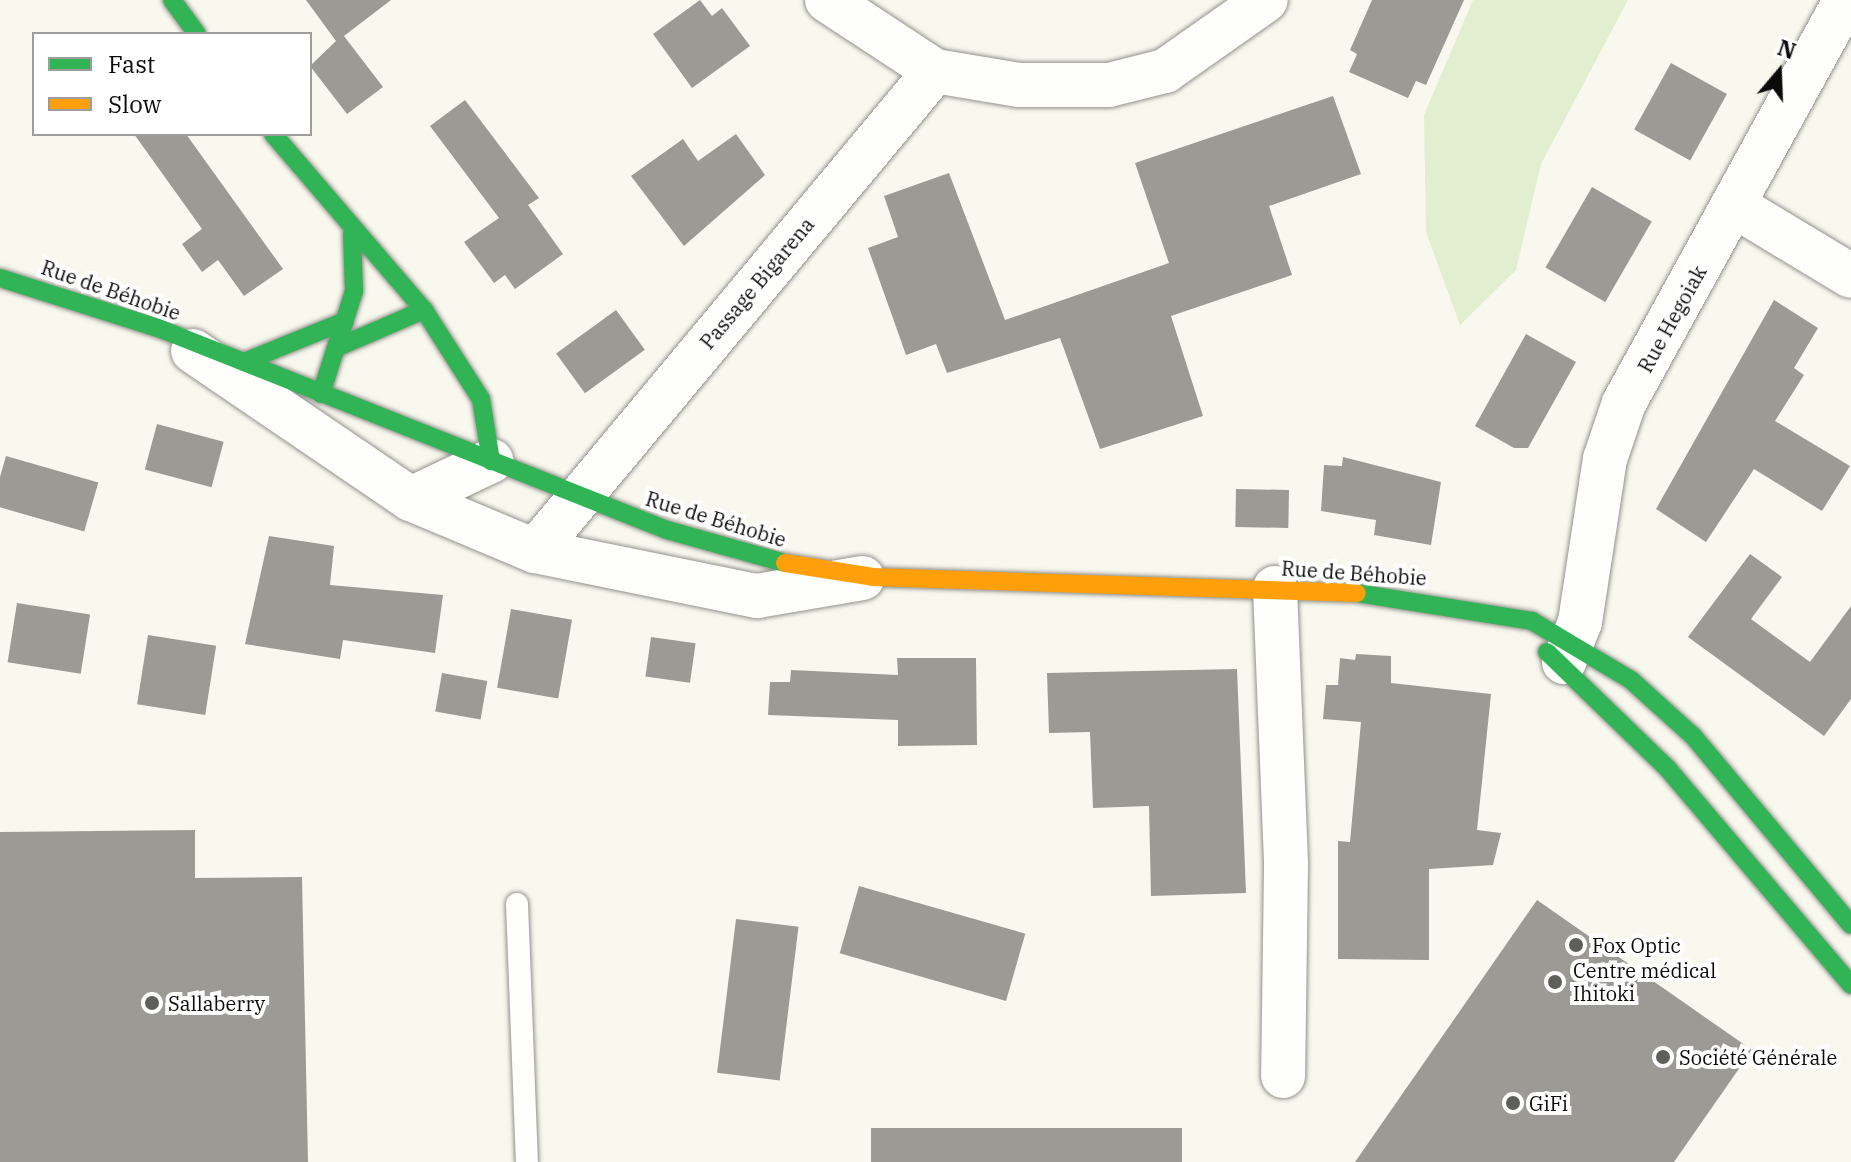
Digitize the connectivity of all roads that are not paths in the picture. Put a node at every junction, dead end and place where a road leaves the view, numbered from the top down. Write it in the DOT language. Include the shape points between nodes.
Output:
graph roads {
  1 [pos="172,0"];
  2 [pos="827,0"];
  3 [pos="1266,0"];
  4 [pos="1846,0"];
  5 [pos="196,32"];
  6 [pos="935,71"];
  7 [pos="275,136"];
  8 [pos="1735,206"];
  9 [pos="352,234"];
  10 [pos="1851,276"];
  11 [pos="0,278"];
  12 [pos="424,310"];
  13 [pos="345,321"];
  14 [pos="158,328"];
  15 [pos="338,347"];
  16 [pos="244,362"];
  17 [pos="321,394"];
  18 [pos="340,451"];
  19 [pos="491,461"];
  20 [pos="579,494"];
  21 [pos="411,499"];
  22 [pos="535,551"];
  23 [pos="873,577"];
  24 [pos="1275,588"];
  25 [pos="1569,652"];
  26 [pos="517,904"];
  27 [pos="1851,925"];
  28 [pos="1851,985"];
  29 [pos="1283,1076"];
  30 [pos="527,1162"];
  1 -- 5 [label="main road"];
  2 -- 6 [label="street"];
  3 -- 6 [label="street" via="1165,71 1109,85 1019,85"];
  4 -- 8 [label="street, Rue Hegoiak"];
  6 -- 20 [label="street, Passage Bigarena"];
  7 -- 9 [label="main road"];
  8 -- 10 [label="street"];
  8 -- 25 [label="street, Rue Hegoiak" via="1624,403 1605,459"];
  9 -- 12 [label="main road"];
  9 -- 13 [label="main road" via="354,291"];
  11 -- 14 [label="main road, Rue de Béhobie"];
  12 -- 15 [label="main road"];
  12 -- 19 [label="main road" via="481,399"];
  13 -- 15 [label="main road"];
  13 -- 16 [label="main road"];
  14 -- 16 [label="main road, Rue de Béhobie"];
  14 -- 18 [label="street"];
  15 -- 17 [label="main road"];
  16 -- 17 [label="main road, Rue de Béhobie"];
  17 -- 18 [label="street"];
  17 -- 19 [label="main road, Rue de Béhobie"];
  18 -- 21 [label="street"];
  19 -- 20 [label="main road, Rue de Béhobie"];
  19 -- 21 [label="street"];
  20 -- 22 [label="street, Passage Bigarena"];
  20 -- 23 [label="main road, Rue de Béhobie" via="753,555"];
  21 -- 22 [label="street"];
  22 -- 23 [label="street" via="757,596"];
  23 -- 24 [label="main road, Rue de Béhobie"];
  24 -- 25 [label="main road, Rue de Béhobie" via="1461,604"];
  24 -- 29 [label="street" via="1286,867"];
  25 -- 27 [label="main road, Rue de Béhobie" via="1631,680 1693,736"];
  25 -- 28 [label="main road, Rue de Béhobie"];
  26 -- 30 [label="lane"];
}
